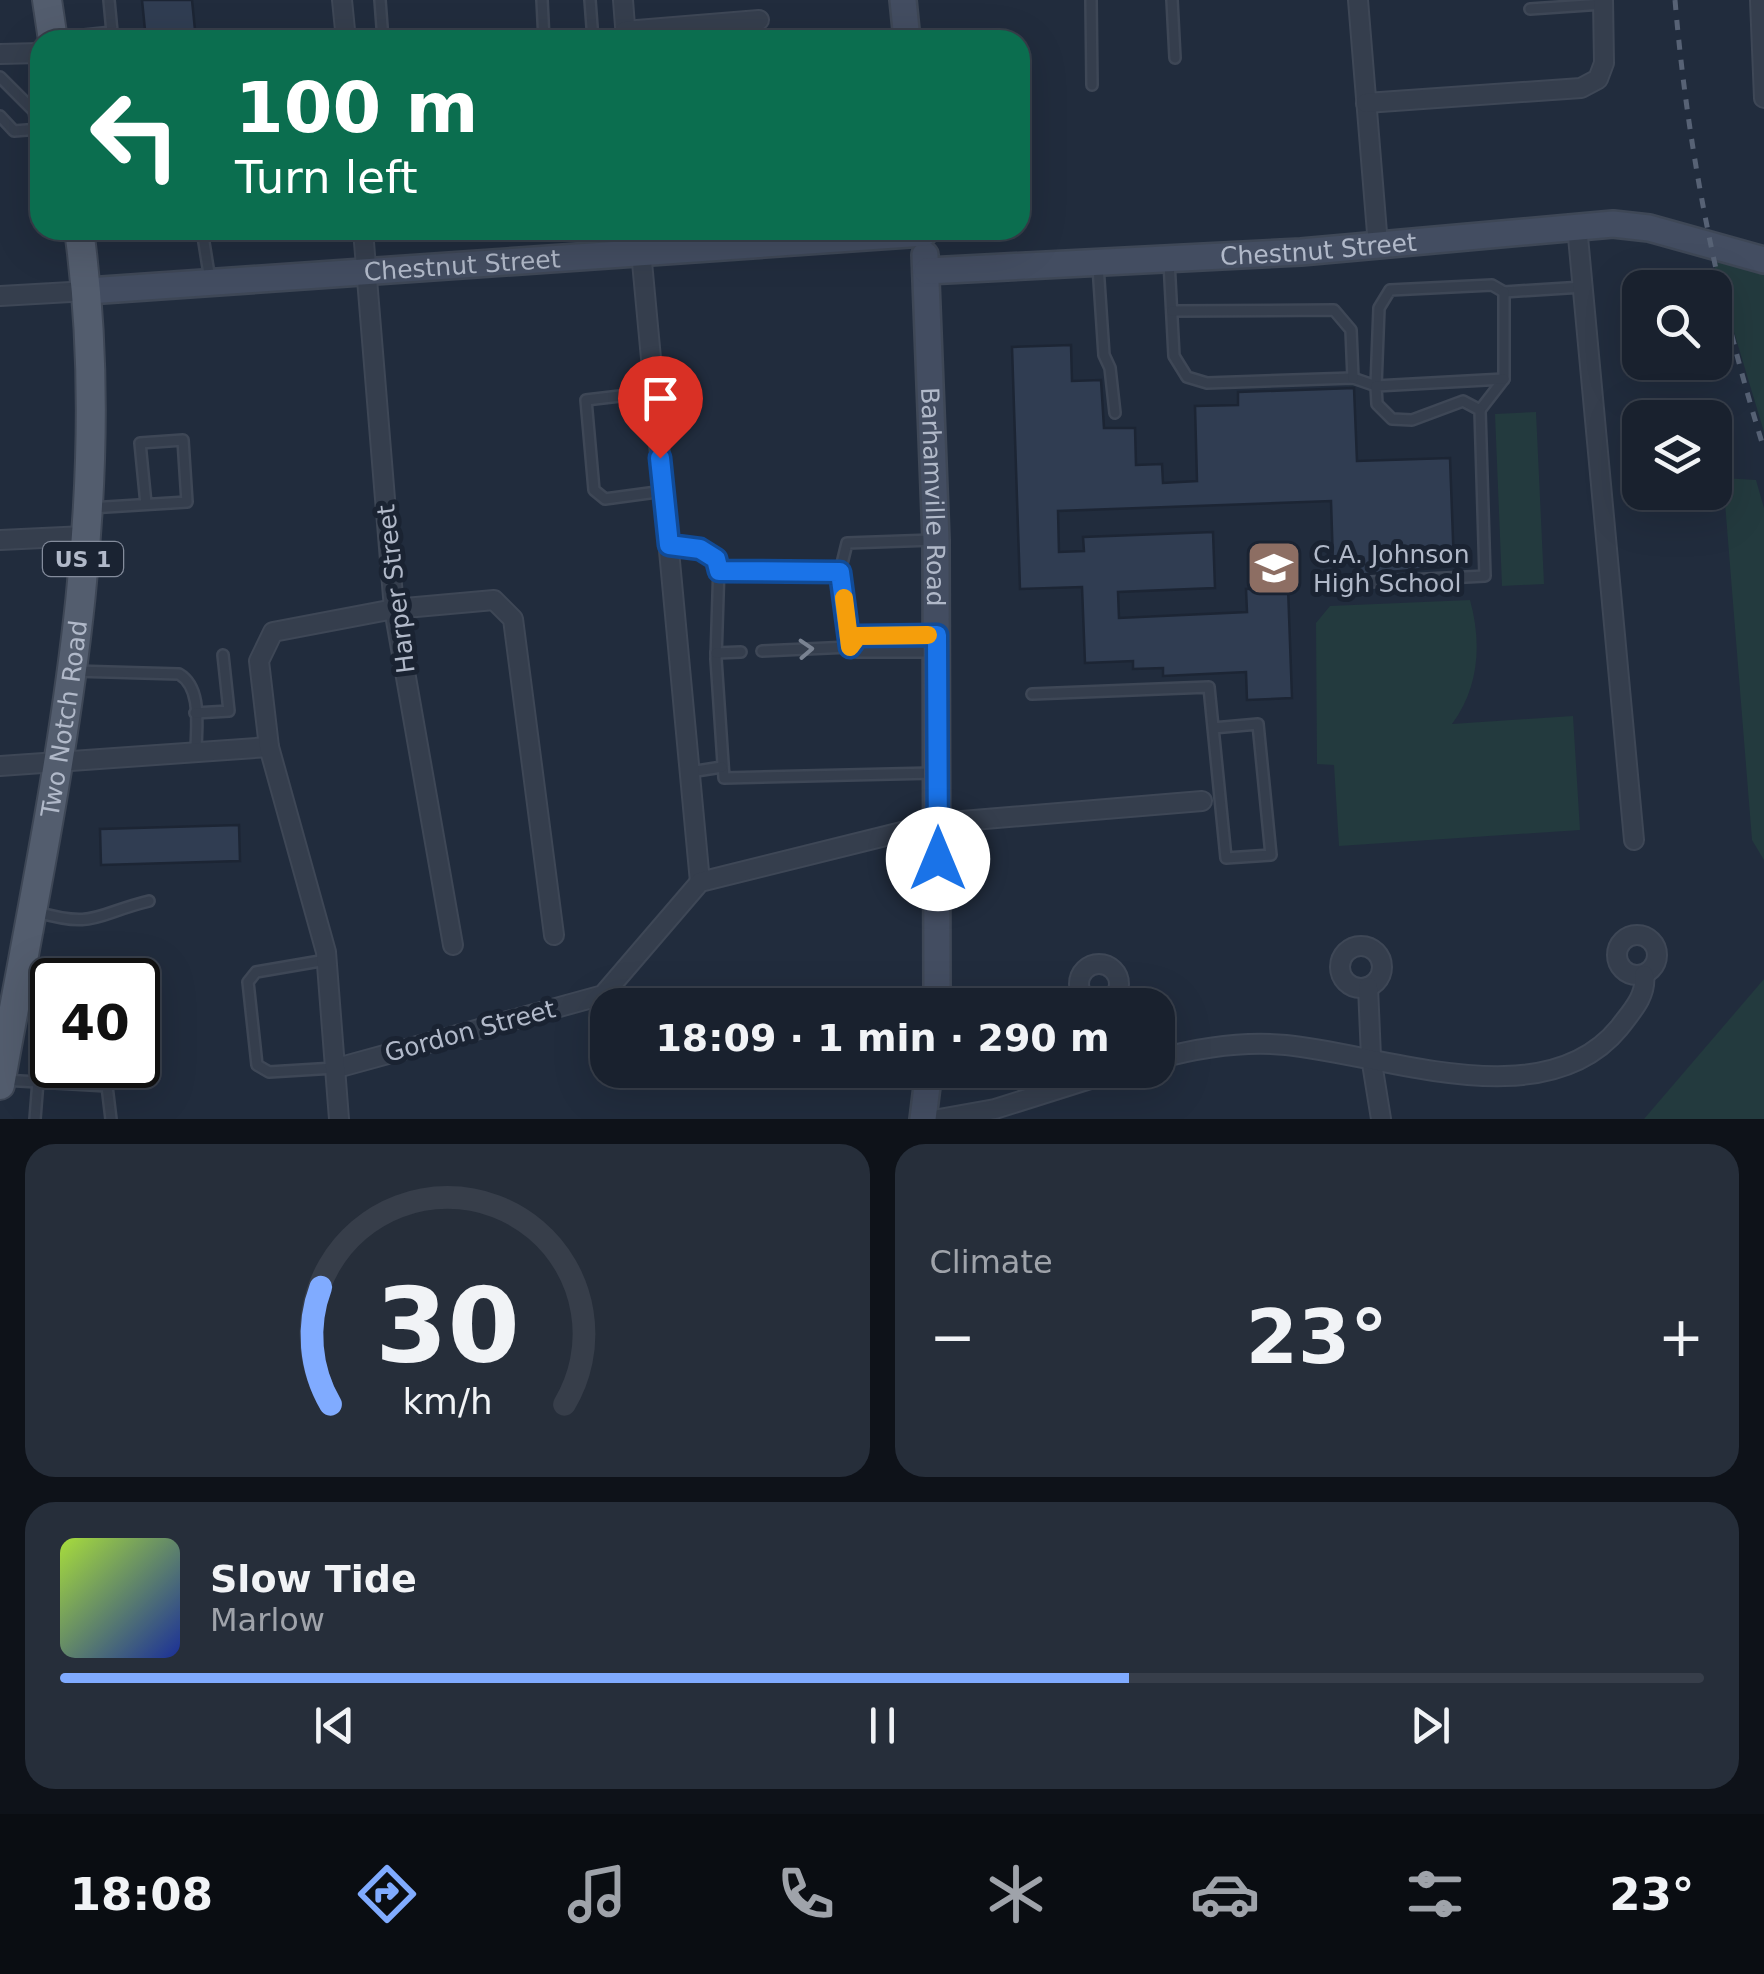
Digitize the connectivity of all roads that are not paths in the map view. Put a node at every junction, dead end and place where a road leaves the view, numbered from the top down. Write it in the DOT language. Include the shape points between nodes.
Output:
graph roads {
  1 [pos="48,0"];
  2 [pos="109,0"];
  3 [pos="342,0"];
  4 [pos="380,0"];
  5 [pos="542,0"];
  6 [pos="590,0"];
  7 [pos="623,0"];
  8 [pos="903,0"];
  9 [pos="1091,0"];
  10 [pos="1172,0"];
  11 [pos="1358,0"];
  12 [pos="1760,0"];
  13 [pos="1603,2"];
  14 [pos="1530,9"];
  15 [pos="759,20"];
  16 [pos="52,30"];
  17 [pos="112,30"];
  18 [pos="345,30"];
  19 [pos="382,30"];
  20 [pos="544,30"];
  21 [pos="592,30"];
  22 [pos="626,30"];
  23 [pos="676,30"];
  24 [pos="905,30"];
  25 [pos="30,52"];
  26 [pos="0,54"];
  27 [pos="1175,58"];
  28 [pos="3,83"];
  29 [pos="1092,85"];
  30 [pos="1764,98"];
  31 [pos="1366,103"];
  32 [pos="30,108"];
  33 [pos="2,115"];
  34 [pos="30,130"];
  35 [pos="1577,226"];
  36 [pos="80,240"];
  37 [pos="205,240"];
  38 [pos="364,240"];
  39 [pos="640,240"];
  40 [pos="925,240"];
  41 [pos="1378,245"];
  42 [pos="1169,259"];
  43 [pos="1764,260"];
  44 [pos="1098,263"];
  45 [pos="927,271"];
  46 [pos="367,273"];
  47 [pos="210,283"];
  48 [pos="1583,287"];
  49 [pos="88,290"];
  50 [pos="1504,292"];
  51 [pos="0,296"];
  52 [pos="1172,311"];
  53 [pos="1353,378"];
  54 [pos="1504,379"];
  55 [pos="1376,386"];
  56 [pos="654,392"];
  57 [pos="1480,410"];
  58 [pos="1116,413"];
  59 [pos="664,492"];
  60 [pos="146,504"];
  61 [pos="86,522"];
  62 [pos="0,540"];
  63 [pos="936,540"];
  64 [pos="669,545"];
  65 [pos="719,571"];
  66 [pos="840,572"];
  67 [pos="1332,584"];
  68 [pos="394,609"];
  69 [pos="937,644"];
  70 [pos="850,647"];
  71 [pos="762,651"];
  72 [pos="741,652"];
  73 [pos="716,653"];
  74 [pos="222,655"];
  75 [pos="71,671"];
  76 [pos="1032,694"];
  77 [pos="195,714"];
  78 [pos="1213,728"];
  79 [pos="269,747"];
  80 [pos="196,752"];
  81 [pos="60,760"];
  82 [pos="0,766"];
  83 [pos="722,767"];
  84 [pos="690,772"];
  85 [pos="937,772"];
  86 [pos="1211,800"];
  87 [pos="938,823"];
  88 [pos="1634,840"];
  89 [pos="700,882"];
  90 [pos="149,902"];
  91 [pos="32,910"];
  92 [pos="554,935"];
  93 [pos="453,945"];
  94 [pos="326,960"];
  95 [pos="1644,975"];
  96 [pos="1368,987"];
  97 [pos="934,988"];
  98 [pos="1175,1057"];
  99 [pos="1371,1058"];
  100 [pos="338,1068"];
  101 [pos="0,1081"];
  102 [pos="30,1081"];
  103 [pos="37,1088"];
  104 [pos="107,1088"];
  105 [pos="927,1088"];
  106 [pos="1062,1088"];
  107 [pos="35,1119"];
  108 [pos="111,1119"];
  109 [pos="338,1119"];
  110 [pos="923,1119"];
  111 [pos="939,1119"];
  112 [pos="1381,1119"];
  1 -- 16 [label="main road"];
  2 -- 17 [label="lane"];
  3 -- 18 [label="street"];
  4 -- 19 [label="lane"];
  5 -- 20 [label="lane"];
  6 -- 21 [label="lane"];
  7 -- 22 [label="street"];
  8 -- 24 [label="street"];
  9 -- 29 [label="lane"];
  10 -- 27 [label="lane"];
  11 -- 31 [label="street"];
  12 -- 30 [label="street"];
  13 -- 14 [label="lane"];
  13 -- 31 [label="street" via="1604,63 1598,79 1581,88"];
  15 -- 23 [label="street"];
  25 -- 26 [label="street"];
  28 -- 32 [label="lane"];
  31 -- 41 [label="street"];
  33 -- 34 [label="lane" via="14,131"];
  35 -- 41 [label="street, Chestnut Street"];
  35 -- 43 [label="street, Chestnut Street" via="1631,225"];
  35 -- 48 [label="street"];
  36 -- 49 [label="main road, Two Notch Road / US 1"];
  37 -- 47 [label="lane"];
  38 -- 46 [label="street, Harper Street"];
  39 -- 46 [label="street, Chestnut Street"];
  39 -- 56 [label="street"];
  40 -- 45 [label="street, Barhamville Road"];
  41 -- 42 [label="street, Chestnut Street"];
  42 -- 44 [label="street, Chestnut Street"];
  42 -- 52 [label="lane"];
  44 -- 45 [label="street, Chestnut Street"];
  44 -- 58 [label="lane" via="1104,355"];
  45 -- 63 [label="street, Barhamville Road"];
  46 -- 47 [label="street, Chestnut Street"];
  46 -- 68 [label="street, Harper Street"];
  47 -- 49 [label="street, Chestnut Street"];
  48 -- 50 [label="lane"];
  48 -- 88 [label="street"];
  49 -- 51 [label="street, Chestnut Street"];
  49 -- 61 [label="main road, Two Notch Road / US 1" via="93,428"];
  50 -- 54 [label="lane"];
  50 -- 55 [label="lane" via="1492,285 1390,290 1380,308"];
  52 -- 53 [label="lane" via="1174,356 1194,380"];
  52 -- 53 [label="lane" via="1334,310 1352,330"];
  53 -- 55 [label="lane"];
  54 -- 55 [label="lane"];
  54 -- 57 [label="lane"];
  55 -- 57 [label="lane" via="1380,410 1397,420 1463,401"];
  56 -- 59 [label="street"];
  56 -- 59 [label="lane" via="586,400 594,490 605,500"];
  57 -- 67 [label="lane" via="1485,576"];
  59 -- 64 [label="street"];
  60 -- 60 [label="lane" via="187,502 183,440 140,443"];
  60 -- 61 [label="lane"];
  61 -- 62 [label="street"];
  61 -- 75 [label="main road, Two Notch Road / US 1"];
  63 -- 66 [label="lane" via="847,544"];
  63 -- 69 [label="street, Barhamville Road"];
  64 -- 65 [label="lane" via="700,549 716,559"];
  64 -- 84 [label="street"];
  65 -- 66 [label="lane"];
  65 -- 73 [label="lane"];
  66 -- 70 [label="lane"];
  68 -- 79 [label="street" via="272,632 259,662"];
  68 -- 92 [label="street" via="494,600 513,619"];
  68 -- 93 [label="street, Harper Street"];
  69 -- 70 [label="lane" via="857,652"];
  69 -- 70 [label="lane" via="858,636"];
  69 -- 85 [label="street, Barhamville Road"];
  71 -- 70 [label="lane, one-way"];
  72 -- 73 [label="lane"];
  73 -- 83 [label="lane"];
  74 -- 77 [label="lane" via="230,712"];
  75 -- 77 [label="lane" via="179,674 195,693"];
  75 -- 81 [label="main road, Two Notch Road / US 1"];
  76 -- 78 [label="lane" via="1209,687"];
  77 -- 80 [label="lane"];
  78 -- 86 [label="lane"];
  78 -- 86 [label="lane" via="1258,724 1272,854 1226,858"];
  79 -- 80 [label="street"];
  79 -- 94 [label="street"];
  80 -- 81 [label="street"];
  81 -- 82 [label="street"];
  81 -- 91 [label="main road, Two Notch Road / US 1"];
  83 -- 84 [label="lane"];
  83 -- 85 [label="lane" via="724,778 736,780"];
  84 -- 89 [label="street"];
  85 -- 87 [label="street, Barhamville Road"];
  86 -- 87 [label="street"];
  87 -- 89 [label="street"];
  87 -- 97 [label="street, Barhamville Road"];
  89 -- 100 [label="street, Gordon Street" via="603,994"];
  90 -- 91 [label="lane" via="92,922"];
  91 -- 101 [label="main road, Two Notch Road / US 1"];
  94 -- 100 [label="street"];
  94 -- 100 [label="lane" via="256,972 248,982 257,1065 269,1072"];
  95 -- 99 [label="street" via="1639,1002 1611,1038 1575,1064 1538,1077 1497,1082"];
  96 -- 99 [label="street"];
  98 -- 99 [label="street" via="1282,1044"];
  99 -- 112 [label="street"];
  100 -- 109 [label="street"];
  101 -- 102 [label="lane"];
  103 -- 107 [label="lane"];
  104 -- 108 [label="lane"];
  105 -- 110 [label="street"];
  106 -- 111 [label="street"];
}
